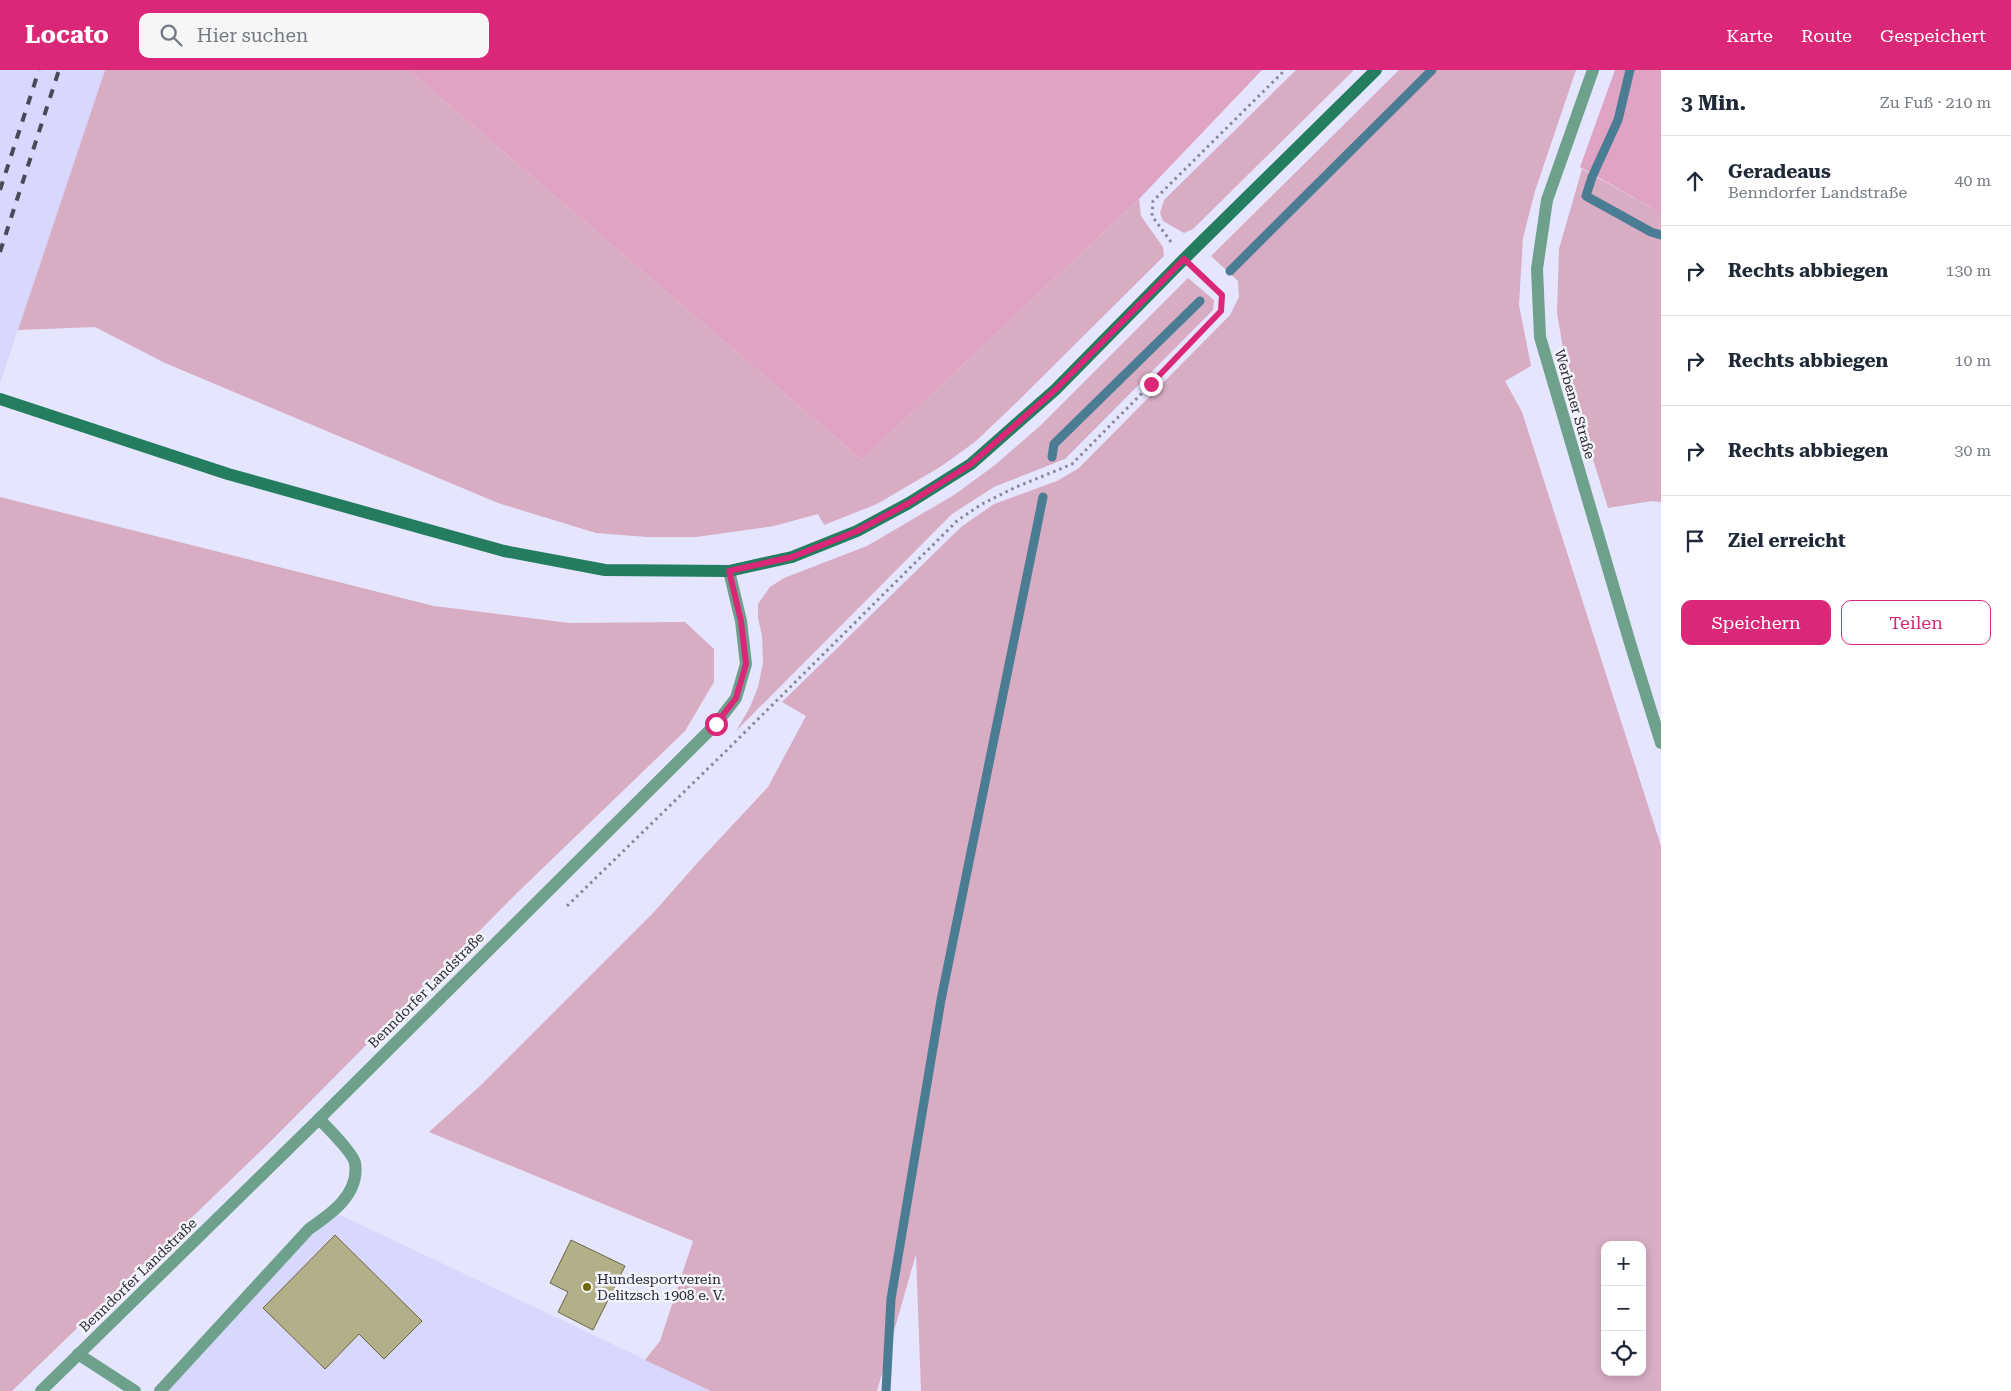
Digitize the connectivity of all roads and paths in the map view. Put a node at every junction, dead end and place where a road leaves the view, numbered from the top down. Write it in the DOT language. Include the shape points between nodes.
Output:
graph roads {
  1 [pos="1285,70"];
  2 [pos="1376,70"];
  3 [pos="1593,70"];
  4 [pos="1184,259"];
  5 [pos="0,399"];
  6 [pos="729,571"];
  7 [pos="1661,743"];
  8 [pos="560,911"];
  9 [pos="319,1119"];
  10 [pos="78,1354"];
  11 [pos="41,1391"];
  12 [pos="135,1391"];
  13 [pos="160,1391"];
  1 -- 4 [label="path" via="1153,201 1152,216"];
  2 -- 4 [label="main road"];
  3 -- 7 [label="street, Werbener Straße" via="1547,200 1537,269 1540,337"];
  4 -- 6 [label="main road" via="1055,390 971,464 857,531 792,557"];
  4 -- 8 [label="path" via="1222,295 1221,311 1072,464 1014,488 958,520"];
  5 -- 6 [label="main road" via="228,474 504,551 606,570"];
  6 -- 9 [label="street, Benndorfer Landstraße" via="741,621 746,664 736,698 716,724"];
  9 -- 10 [label="street, Benndorfer Landstraße"];
  9 -- 13 [label="street" via="355,1162 354,1185 334,1212 309,1229"];
  10 -- 11 [label="street, Benndorfer Landstraße"];
  10 -- 12 [label="street"];
}
